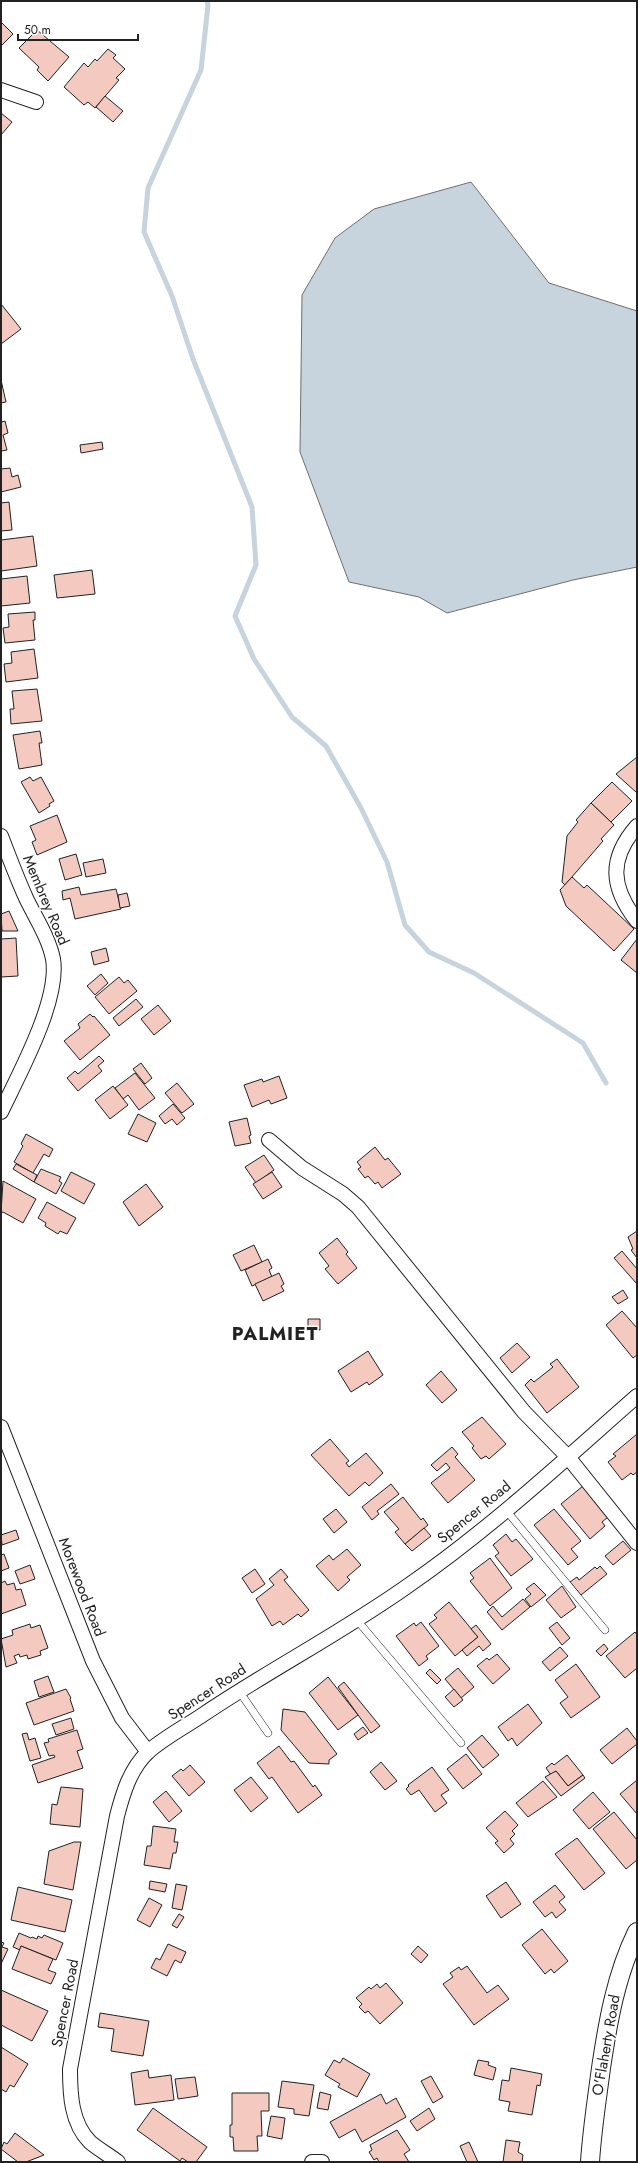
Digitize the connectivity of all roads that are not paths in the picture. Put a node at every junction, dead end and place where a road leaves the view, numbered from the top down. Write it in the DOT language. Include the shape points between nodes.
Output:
graph roads {
  1 [pos="1,90"];
  2 [pos="36,102"];
  3 [pos="637,826"];
  4 [pos="1,836"];
  5 [pos="637,921"];
  6 [pos="1,1112"];
  7 [pos="269,1140"];
  8 [pos="637,1396"];
  9 [pos="1,1426"];
  10 [pos="568,1456"];
  11 [pos="505,1509"];
  12 [pos="637,1542"];
  13 [pos="356,1619"];
  14 [pos="605,1630"];
  15 [pos="239,1691"];
  16 [pos="268,1733"];
  17 [pos="461,1743"];
  18 [pos="148,1752"];
  19 [pos="637,1932"];
  20 [pos="118,2162"];
  21 [pos="312,2162"];
  22 [pos="322,2162"];
  23 [pos="590,2162"];
  1 -- 2 [label="street"];
  3 -- 5 [label="street" via="620,851 615,866 617,884 624,905"];
  4 -- 6 [label="street, Membrey Road" via="25,896 46,939 53,958 54,973 49,1003"];
  7 -- 10 [label="street" via="302,1168 343,1194 358,1207 524,1412"];
  8 -- 10 [label="street, Spencer Road"];
  9 -- 18 [label="street, Morewood Road" via="93,1661 122,1718"];
  10 -- 11 [label="street, Spencer Road"];
  10 -- 12 [label="street"];
  11 -- 13 [label="street, Spencer Road" via="409,1585"];
  11 -- 14 [label="lane"];
  13 -- 15 [label="street, Spencer Road"];
  13 -- 17 [label="lane"];
  15 -- 16 [label="lane"];
  15 -- 18 [label="street, Spencer Road"];
  18 -- 20 [label="street, Spencer Road" via="133,1771 117,1816 70,2069 70,2092 81,2128 90,2141"];
  19 -- 23 [label="street, O'Flaherty Road" via="620,1970 614,1997 592,2130"];
  21 -- 22 [label="street"];
}
